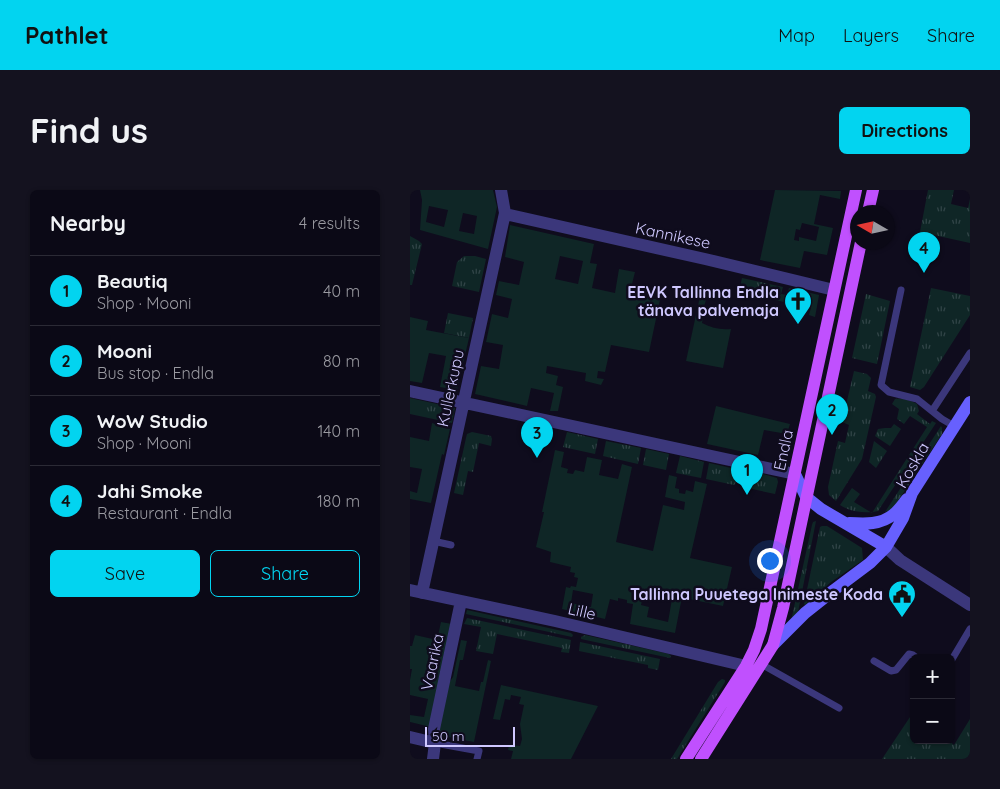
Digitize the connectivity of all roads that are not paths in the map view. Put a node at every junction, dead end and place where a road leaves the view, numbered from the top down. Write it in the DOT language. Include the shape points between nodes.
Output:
graph roads {
  1 [pos="501,190"];
  2 [pos="856,190"];
  3 [pos="873,190"];
  4 [pos="870,205"];
  5 [pos="505,214"];
  6 [pos="859,250"];
  7 [pos="834,290"];
  8 [pos="901,290"];
  9 [pos="970,352"];
  10 [pos="410,391"];
  11 [pos="970,402"];
  12 [pos="464,403"];
  13 [pos="932,411"];
  14 [pos="954,426"];
  15 [pos="795,474"];
  16 [pos="912,493"];
  17 [pos="806,497"];
  18 [pos="846,523"];
  19 [pos="433,541"];
  20 [pos="451,545"];
  21 [pos="886,547"];
  22 [pos="416,591"];
  23 [pos="461,601"];
  24 [pos="970,605"];
  25 [pos="970,629"];
  26 [pos="968,639"];
  27 [pos="773,645"];
  28 [pos="910,654"];
  29 [pos="955,657"];
  30 [pos="874,661"];
  31 [pos="761,664"];
  32 [pos="746,666"];
  33 [pos="839,708"];
  34 [pos="410,737"];
  35 [pos="435,743"];
  36 [pos="433,759"];
  37 [pos="477,759"];
  38 [pos="686,759"];
  39 [pos="701,759"];
  1 -- 5 [label="street, Kullerkupu"];
  2 -- 7 [label="main road, Endla"];
  3 -- 4 [label="main road"];
  5 -- 7 [label="street, Kannikese"];
  5 -- 12 [label="street, Kullerkupu"];
  6 -- 17 [label="main road, Endla"];
  7 -- 15 [label="main road, Endla"];
  8 -- 13 [label="lane" via="881,385 889,392 917,400"];
  9 -- 13 [label="lane"];
  10 -- 12 [label="street"];
  11 -- 14 [label="street, Koskla"];
  12 -- 15 [label="street"];
  12 -- 19 [label="street, Kullerkupu"];
  13 -- 14 [label="lane"];
  14 -- 16 [label="street, Koskla"];
  15 -- 17 [label="street"];
  15 -- 32 [label="main road, Endla" via="761,629"];
  16 -- 18 [label="street" via="894,514 880,522"];
  16 -- 21 [label="street, Koskla" via="903,518"];
  17 -- 18 [label="street"];
  17 -- 27 [label="main road, Endla"];
  18 -- 21 [label="street"];
  19 -- 20 [label="lane"];
  19 -- 22 [label="street, Kullerkupu"];
  21 -- 24 [label="street" via="900,560"];
  21 -- 27 [label="street, Koskla" via="870,564 805,613"];
  22 -- 23 [label="street, Lille"];
  23 -- 32 [label="street, Lille"];
  23 -- 35 [label="street, Vaarika" via="434,729"];
  25 -- 26 [label="lane"];
  26 -- 29 [label="lane"];
  27 -- 31 [label="main road, Endla"];
  28 -- 30 [label="lane" via="896,670 891,671"];
  31 -- 33 [label="lane"];
  31 -- 39 [label="main road, Endla"];
  32 -- 38 [label="main road, Endla"];
  34 -- 35 [label="street"];
  35 -- 36 [label="street, Vaarika"];
  35 -- 37 [label="lane" via="479,751"];
}
